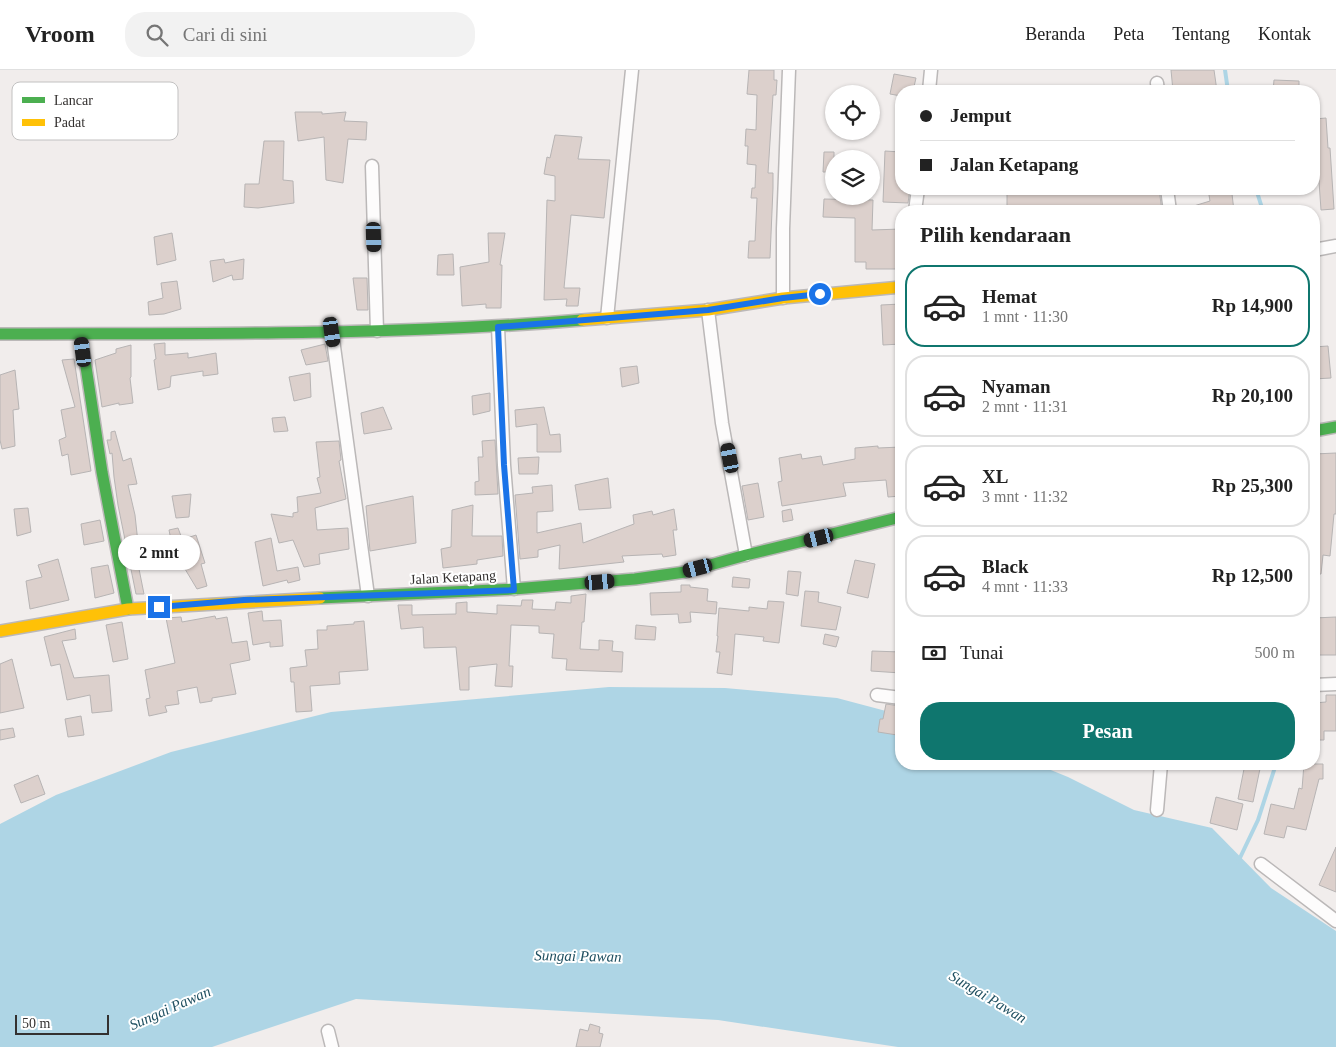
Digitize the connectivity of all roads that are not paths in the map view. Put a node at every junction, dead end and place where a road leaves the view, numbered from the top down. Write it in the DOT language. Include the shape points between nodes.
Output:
graph roads {
  1 [pos="632,70"];
  2 [pos="789,70"];
  3 [pos="931,70"];
  4 [pos="929,85"];
  5 [pos="372,166"];
  6 [pos="1336,246"];
  7 [pos="1320,249"];
  8 [pos="895,288"];
  9 [pos="783,298"];
  10 [pos="708,310"];
  11 [pos="607,318"];
  12 [pos="498,327"];
  13 [pos="377,331"];
  14 [pos="332,332"];
  15 [pos="0,334"];
  16 [pos="81,334"];
  17 [pos="1336,426"];
  18 [pos="1320,430"];
  19 [pos="895,518"];
  20 [pos="746,555"];
  21 [pos="514,590"];
  22 [pos="368,596"];
  23 [pos="128,610"];
  24 [pos="0,631"];
  25 [pos="1336,684"];
  26 [pos="1320,685"];
  27 [pos="877,695"];
  28 [pos="895,697"];
  29 [pos="1160,770"];
  30 [pos="1157,810"];
  31 [pos="1260,864"];
  32 [pos="1335,920"];
  33 [pos="328,1031"];
  34 [pos="332,1047"];
  1 -- 11 [label="street"];
  2 -- 9 [label="street"];
  3 -- 4 [label="street"];
  5 -- 13 [label="street"];
  6 -- 7 [label="street"];
  8 -- 9 [label="street"];
  9 -- 10 [label="street"];
  10 -- 11 [label="street"];
  10 -- 20 [label="street" via="722,423"];
  11 -- 12 [label="street"];
  12 -- 13 [label="street"];
  12 -- 21 [label="street"];
  13 -- 14 [label="street"];
  14 -- 16 [label="street"];
  14 -- 22 [label="street"];
  15 -- 16 [label="street"];
  16 -- 23 [label="street" via="94,432"];
  17 -- 18 [label="street"];
  19 -- 20 [label="street, Jalan Ketapang"];
  20 -- 21 [label="street, Jalan Ketapang" via="685,572"];
  21 -- 22 [label="street, Jalan Ketapang"];
  22 -- 23 [label="street, Jalan Ketapang" via="244,600"];
  23 -- 24 [label="street, Jalan Ketapang"];
  25 -- 26 [label="street"];
  27 -- 28 [label="street"];
  29 -- 30 [label="street"];
  31 -- 32 [label="street"];
  33 -- 34 [label="street"];
}
